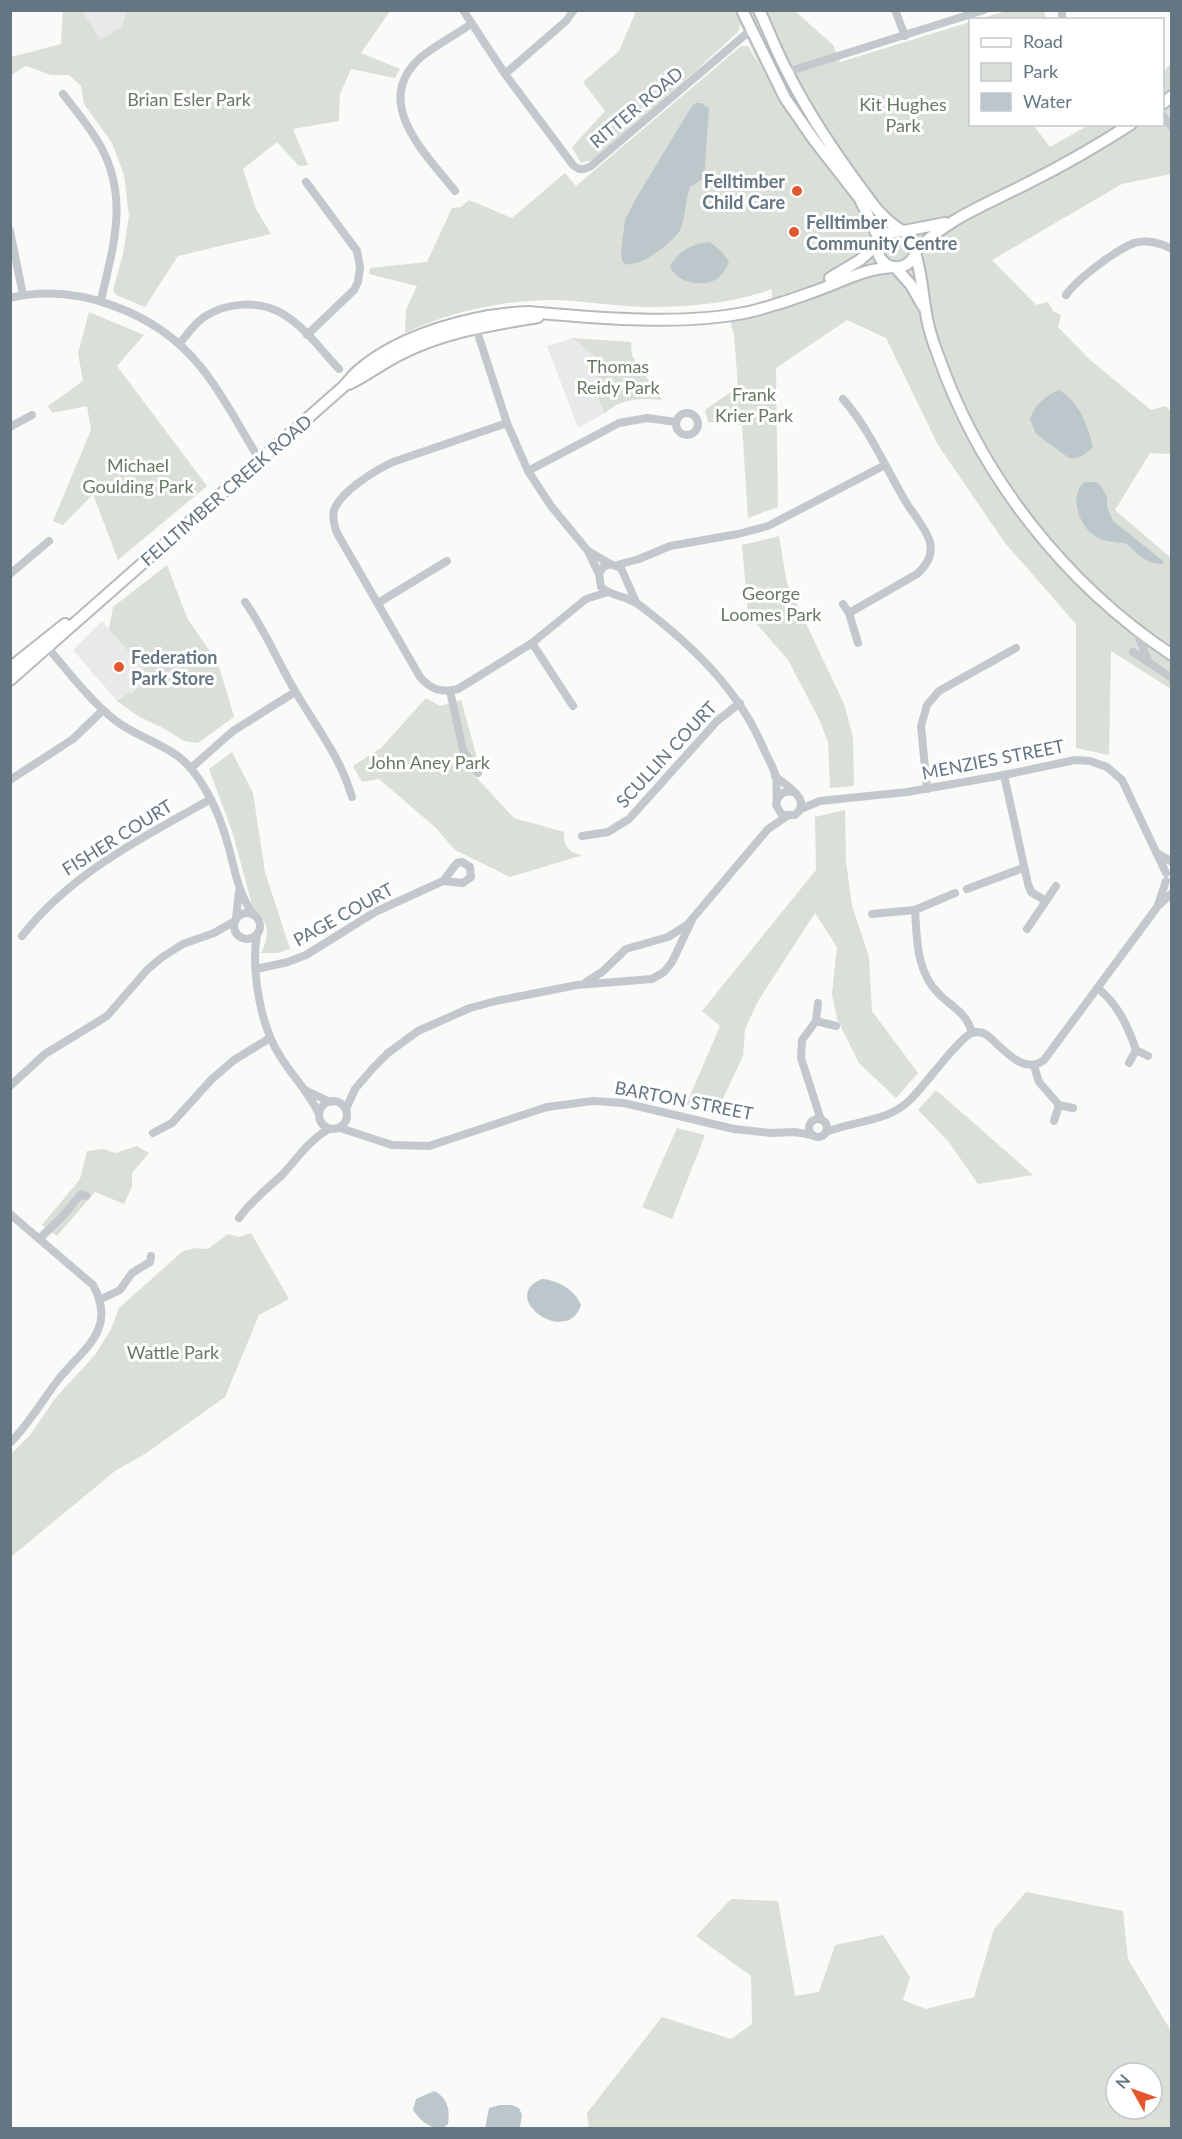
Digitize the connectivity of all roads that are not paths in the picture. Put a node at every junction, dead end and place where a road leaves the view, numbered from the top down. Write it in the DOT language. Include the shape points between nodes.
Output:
graph roads {
  1 [pos="463,10"];
  2 [pos="574,10"];
  3 [pos="742,10"];
  4 [pos="895,10"];
  5 [pos="984,10"];
  6 [pos="762,16"];
  7 [pos="471,24"];
  8 [pos="752,29"];
  9 [pos="905,36"];
  10 [pos="787,72"];
  11 [pos="505,74"];
  12 [pos="774,78"];
  13 [pos="63,94"];
  14 [pos="1128,126"];
  15 [pos="306,182"];
  16 [pos="455,191"];
  17 [pos="951,222"];
  18 [pos="10,231"];
  19 [pos="903,231"];
  20 [pos="879,242"];
  21 [pos="1172,249"];
  22 [pos="915,252"];
  23 [pos="894,268"];
  24 [pos="23,295"];
  25 [pos="1066,295"];
  26 [pos="796,297"];
  27 [pos="10,298"];
  28 [pos="101,300"];
  29 [pos="925,309"];
  30 [pos="474,323"];
  31 [pos="307,335"];
  32 [pos="179,344"];
  33 [pos="339,369"];
  34 [pos="843,399"];
  35 [pos="32,415"];
  36 [pos="676,422"];
  37 [pos="507,423"];
  38 [pos="10,427"];
  39 [pos="260,460"];
  40 [pos="885,465"];
  41 [pos="528,471"];
  42 [pos="49,541"];
  43 [pos="588,551"];
  44 [pos="639,559"];
  45 [pos="447,561"];
  46 [pos="614,565"];
  47 [pos="10,574"];
  48 [pos="598,576"];
  49 [pos="625,578"];
  50 [pos="609,592"];
  51 [pos="586,599"];
  52 [pos="245,602"];
  53 [pos="636,602"];
  54 [pos="378,603"];
  55 [pos="843,604"];
  56 [pos="849,613"];
  57 [pos="1136,630"];
  58 [pos="532,643"];
  59 [pos="858,643"];
  60 [pos="45,644"];
  61 [pos="1016,648"];
  62 [pos="1133,652"];
  63 [pos="1172,655"];
  64 [pos="1149,663"];
  65 [pos="10,668"];
  66 [pos="1172,678"];
  67 [pos="10,680"];
  68 [pos="450,691"];
  69 [pos="295,692"];
  70 [pos="740,703"];
  71 [pos="573,706"];
  72 [pos="102,710"];
  73 [pos="191,768"];
  74 [pos="478,773"];
  75 [pos="776,776"];
  76 [pos="1004,776"];
  77 [pos="10,780"];
  78 [pos="927,789"];
  79 [pos="797,794"];
  80 [pos="352,797"];
  81 [pos="211,799"];
  82 [pos="820,801"];
  83 [pos="776,803"];
  84 [pos="801,809"];
  85 [pos="786,817"];
  86 [pos="768,829"];
  87 [pos="582,836"];
  88 [pos="1157,853"];
  89 [pos="1172,862"];
  90 [pos="1023,868"];
  91 [pos="1169,877"];
  92 [pos="443,881"];
  93 [pos="1056,886"];
  94 [pos="967,889"];
  95 [pos="239,891"];
  96 [pos="955,893"];
  97 [pos="1172,893"];
  98 [pos="1046,901"];
  99 [pos="1158,906"];
  100 [pos="915,910"];
  101 [pos="253,914"];
  102 [pos="872,914"];
  103 [pos="236,920"];
  104 [pos="692,920"];
  105 [pos="1027,929"];
  106 [pos="214,933"];
  107 [pos="257,934"];
  108 [pos="22,936"];
  109 [pos="240,937"];
  110 [pos="254,957"];
  111 [pos="256,969"];
  112 [pos="577,986"];
  113 [pos="1098,988"];
  114 [pos="818,1003"];
  115 [pos="816,1021"];
  116 [pos="836,1026"];
  117 [pos="972,1033"];
  118 [pos="270,1038"];
  119 [pos="1136,1050"];
  120 [pos="1148,1056"];
  121 [pos="1129,1063"];
  122 [pos="1034,1066"];
  123 [pos="10,1086"];
  124 [pos="305,1089"];
  125 [pos="355,1089"];
  126 [pos="333,1101"];
  127 [pos="1059,1106"];
  128 [pos="1073,1108"];
  129 [pos="346,1113"];
  130 [pos="319,1117"];
  131 [pos="1054,1120"];
  132 [pos="817,1122"];
  133 [pos="841,1126"];
  134 [pos="340,1128"];
  135 [pos="329,1129"];
  136 [pos="795,1132"];
  137 [pos="826,1132"];
  138 [pos="153,1133"];
  139 [pos="358,1133"];
  140 [pos="812,1135"];
  141 [pos="310,1142"];
  142 [pos="87,1196"];
  143 [pos="10,1214"];
  144 [pos="239,1218"];
  145 [pos="39,1239"];
  146 [pos="151,1256"];
  147 [pos="99,1300"];
  148 [pos="10,1443"];
  1 -- 7 [label="street, RITTER ROAD"];
  2 -- 11 [label="street"];
  3 -- 8 [label="main road"];
  4 -- 9 [label="street"];
  5 -- 9 [label="street"];
  6 -- 8 [label="main road"];
  6 -- 10 [label="main road"];
  7 -- 11 [label="street, RITTER ROAD"];
  7 -- 16 [label="street" via="420,59 406,78 401,101 409,132"];
  8 -- 11 [label="street, RITTER ROAD" via="584,170 573,165"];
  8 -- 12 [label="main road"];
  9 -- 10 [label="street"];
  10 -- 12 [label="main road"];
  10 -- 19 [label="main road" via="843,163 879,211"];
  12 -- 20 [label="main road" via="799,121 860,199"];
  13 -- 28 [label="street" via="101,147 116,188 116,234"];
  14 -- 17 [label="main road" via="1072,160"];
  15 -- 31 [label="street" via="357,251 360,267 354,290"];
  17 -- 19 [label="main road"];
  17 -- 22 [label="main road"];
  18 -- 24 [label="street"];
  19 -- 20 [label="main road" via="886,233"];
  19 -- 22 [label="main road" via="913,239"];
  20 -- 23 [label="main road" via="882,261"];
  20 -- 26 [label="main road, FELLTIMBER CREEK ROAD" via="860,260"];
  21 -- 25 [label="street" via="1150,242 1134,244 1083,275"];
  22 -- 23 [label="main road" via="910,262"];
  22 -- 29 [label="main road"];
  23 -- 26 [label="main road, FELLTIMBER CREEK ROAD" via="858,273"];
  23 -- 29 [label="main road" via="911,285"];
  24 -- 27 [label="street"];
  24 -- 28 [label="street"];
  26 -- 30 [label="main road, FELLTIMBER CREEK ROAD" via="750,312 714,318 529,312"];
  28 -- 32 [label="street" via="147,321"];
  29 -- 57 [label="main road" via="953,394 997,477 1065,564"];
  30 -- 37 [label="street"];
  30 -- 39 [label="main road, FELLTIMBER CREEK ROAD" via="390,359 343,387"];
  31 -- 32 [label="street" via="282,314 265,307 232,305 204,318"];
  31 -- 33 [label="street"];
  32 -- 39 [label="street" via="210,379"];
  34 -- 40 [label="street" via="863,423"];
  35 -- 38 [label="street"];
  36 -- 41 [label="street" via="647,418 619,423"];
  37 -- 41 [label="street"];
  37 -- 54 [label="street" via="393,462 338,502 334,525"];
  39 -- 60 [label="main road, FELLTIMBER CREEK ROAD"];
  40 -- 44 [label="street" via="768,526 659,549"];
  40 -- 56 [label="street" via="928,536 931,551 917,574"];
  41 -- 43 [label="street"];
  42 -- 47 [label="street"];
  43 -- 46 [label="street"];
  43 -- 48 [label="street"];
  44 -- 46 [label="street"];
  44 -- 49 [label="street"];
  45 -- 54 [label="street"];
  46 -- 48 [label="street" via="603,567"];
  46 -- 49 [label="street"];
  48 -- 50 [label="street" via="601,587"];
  48 -- 51 [label="street"];
  49 -- 50 [label="street" via="619,590"];
  49 -- 53 [label="street"];
  50 -- 51 [label="street"];
  50 -- 53 [label="street"];
  51 -- 58 [label="street"];
  52 -- 69 [label="street"];
  53 -- 70 [label="street" via="698,655"];
  54 -- 68 [label="street" via="424,682 435,690"];
  55 -- 56 [label="street"];
  56 -- 59 [label="street"];
  57 -- 63 [label="main road"];
  57 -- 64 [label="street"];
  58 -- 68 [label="street"];
  58 -- 71 [label="street"];
  60 -- 65 [label="main road, FELLTIMBER CREEK ROAD"];
  60 -- 67 [label="main road, FELLTIMBER CREEK ROAD"];
  60 -- 72 [label="street"];
  61 -- 78 [label="street" via="939,691 927,705 921,726"];
  62 -- 64 [label="street"];
  64 -- 66 [label="street"];
  68 -- 74 [label="street" via="463,750"];
  69 -- 73 [label="street" via="233,731"];
  69 -- 80 [label="street" via="338,760"];
  70 -- 75 [label="street"];
  70 -- 87 [label="street, SCULLIN COURT" via="717,721 629,819 608,832"];
  72 -- 73 [label="street"];
  72 -- 77 [label="street" via="73,739"];
  73 -- 81 [label="street"];
  75 -- 79 [label="street"];
  75 -- 83 [label="street"];
  76 -- 78 [label="street, MENZIES STREET"];
  76 -- 88 [label="street, MENZIES STREET" via="1075,760 1107,767 1122,780"];
  76 -- 90 [label="street"];
  78 -- 82 [label="street, MENZIES STREET"];
  79 -- 82 [label="street, MENZIES STREET"];
  79 -- 83 [label="street" via="785,792"];
  79 -- 84 [label="street"];
  81 -- 95 [label="street" via="222,824"];
  81 -- 108 [label="street, FISHER COURT" via="82,876 51,902"];
  82 -- 84 [label="street, MENZIES STREET"];
  83 -- 85 [label="street"];
  83 -- 86 [label="street"];
  84 -- 85 [label="street"];
  85 -- 86 [label="street"];
  86 -- 104 [label="street"];
  88 -- 89 [label="street"];
  88 -- 91 [label="street, MENZIES STREET"];
  90 -- 94 [label="street"];
  90 -- 98 [label="street" via="1031,892"];
  91 -- 99 [label="street"];
  92 -- 111 [label="street, PAGE COURT" via="375,912 306,955"];
  93 -- 98 [label="street"];
  95 -- 101 [label="street"];
  95 -- 103 [label="street"];
  96 -- 100 [label="street"];
  97 -- 99 [label="street"];
  98 -- 105 [label="street"];
  99 -- 113 [label="street"];
  100 -- 102 [label="street"];
  100 -- 117 [label="street" via="923,970 939,994 969,1020"];
  101 -- 103 [label="street" via="242,914"];
  101 -- 107 [label="street" via="260,923"];
  103 -- 106 [label="street"];
  103 -- 109 [label="street" via="234,931"];
  104 -- 112 [label="street" via="672,935 626,949 599,974"];
  104 -- 112 [label="street" via="672,962 654,978"];
  106 -- 109 [label="street"];
  106 -- 123 [label="street" via="183,944 161,958 107,1016 45,1054"];
  107 -- 109 [label="street" via="250,939"];
  107 -- 110 [label="street"];
  109 -- 110 [label="street"];
  110 -- 111 [label="street"];
  111 -- 118 [label="street"];
  112 -- 125 [label="street" via="496,1001 446,1017 388,1053"];
  113 -- 119 [label="street" via="1115,1004"];
  113 -- 122 [label="street" via="1044,1060"];
  114 -- 115 [label="street"];
  115 -- 116 [label="street"];
  115 -- 132 [label="street" via="806,1033 801,1049"];
  117 -- 122 [label="street" via="983,1032 1023,1064"];
  117 -- 133 [label="street" via="963,1038 901,1108 880,1119"];
  118 -- 124 [label="street"];
  118 -- 138 [label="street" via="234,1060 172,1123"];
  119 -- 120 [label="street"];
  119 -- 121 [label="street"];
  122 -- 127 [label="street" via="1039,1082"];
  124 -- 126 [label="street"];
  124 -- 130 [label="street"];
  125 -- 126 [label="street"];
  125 -- 129 [label="street"];
  126 -- 129 [label="street"];
  126 -- 130 [label="street" via="322,1106"];
  127 -- 128 [label="street"];
  127 -- 131 [label="street"];
  129 -- 134 [label="street"];
  129 -- 139 [label="street"];
  130 -- 135 [label="street"];
  130 -- 141 [label="street"];
  132 -- 133 [label="street"];
  132 -- 136 [label="street, BARTON STREET"];
  132 -- 137 [label="street" via="827,1127"];
  132 -- 140 [label="street" via="810,1130"];
  133 -- 137 [label="street"];
  134 -- 135 [label="street"];
  134 -- 139 [label="street, BARTON STREET"];
  135 -- 141 [label="street"];
  136 -- 139 [label="street, BARTON STREET" via="734,1130 624,1103 593,1101 547,1107 429,1146 392,1145"];
  136 -- 140 [label="street, BARTON STREET"];
  137 -- 140 [label="street" via="820,1137"];
  141 -- 144 [label="street"];
  142 -- 145 [label="street" via="81,1194"];
  143 -- 145 [label="street"];
  145 -- 147 [label="street" via="93,1285"];
  146 -- 147 [label="street" via="150,1262 132,1273 120,1290"];
  147 -- 148 [label="street" via="101,1318 93,1342 60,1377 35,1415"];
}
